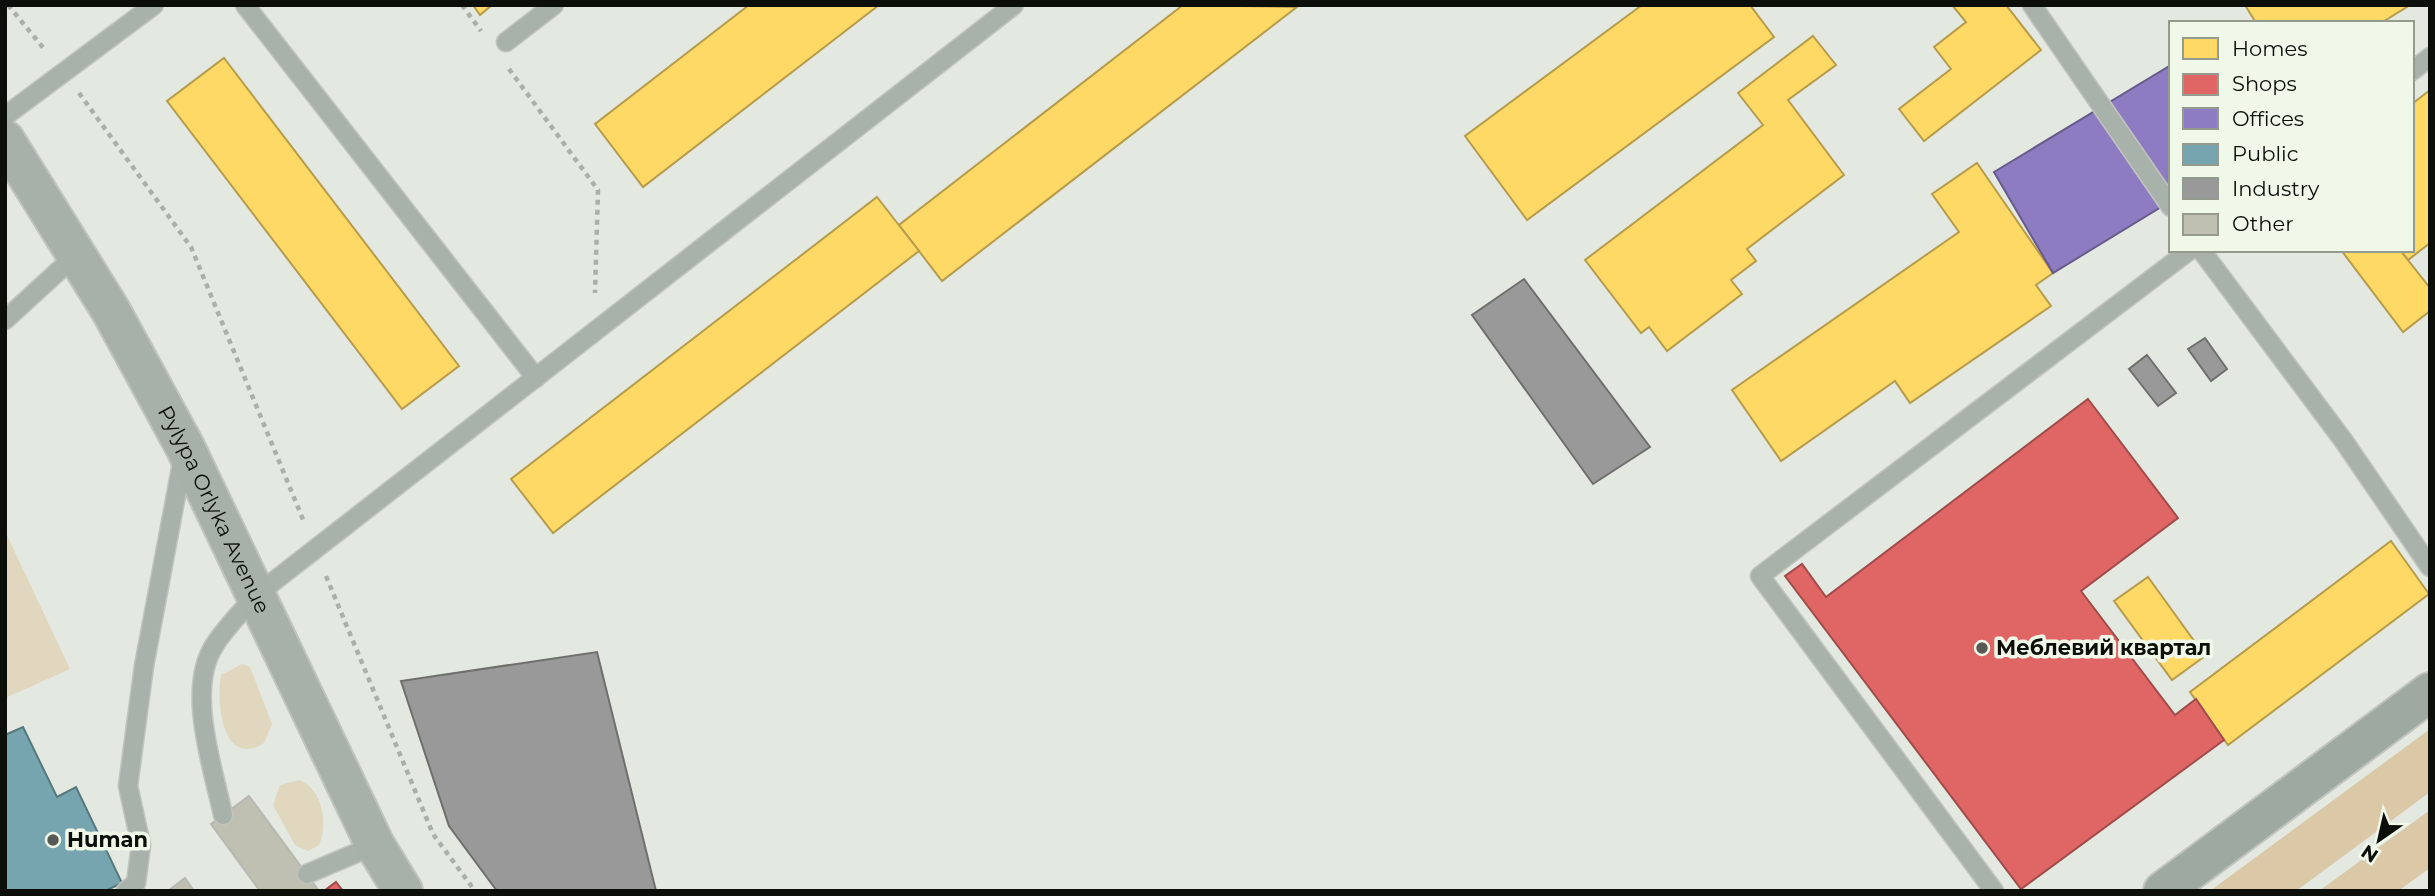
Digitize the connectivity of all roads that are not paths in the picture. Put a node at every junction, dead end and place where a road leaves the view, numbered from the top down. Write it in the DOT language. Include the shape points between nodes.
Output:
graph roads {
  1 [pos="154,5"];
  2 [pos="245,5"];
  3 [pos="554,5"];
  4 [pos="1014,5"];
  5 [pos="2032,5"];
  6 [pos="506,42"];
  7 [pos="2430,57"];
  8 [pos="2414,69"];
  9 [pos="5,116"];
  10 [pos="5,140"];
  11 [pos="2169,204"];
  12 [pos="2187,252"];
  13 [pos="2202,252"];
  14 [pos="76,255"];
  15 [pos="6,316"];
  16 [pos="536,378"];
  17 [pos="185,447"];
  18 [pos="2430,567"];
  19 [pos="255,596"];
  20 [pos="2430,692"];
  21 [pos="222,815"];
  22 [pos="375,845"];
  23 [pos="307,874"];
  24 [pos="126,891"];
  25 [pos="403,891"];
  26 [pos="1994,891"];
  27 [pos="2163,891"];
  1 -- 9 [label="lane"];
  2 -- 16 [label="lane"];
  3 -- 6 [label="lane"];
  4 -- 16 [label="lane"];
  5 -- 11 [label="lane"];
  7 -- 8 [label="lane"];
  10 -- 14 [label="main road, Pylypa Orlyka Avenue"];
  12 -- 26 [label="lane" via="1760,576"];
  13 -- 18 [label="lane" via="2343,440"];
  14 -- 15 [label="lane"];
  14 -- 17 [label="main road, Pylypa Orlyka Avenue"];
  16 -- 19 [label="lane"];
  17 -- 19 [label="main road, Pylypa Orlyka Avenue"];
  17 -- 24 [label="lane" via="129,772 141,845 136,883"];
  19 -- 21 [label="lane" via="214,646 202,681 201,703"];
  19 -- 22 [label="main road, Pylypa Orlyka Avenue"];
  20 -- 27 [label="main road"];
  22 -- 23 [label="lane"];
  22 -- 25 [label="main road, Pylypa Orlyka Avenue"];
}
